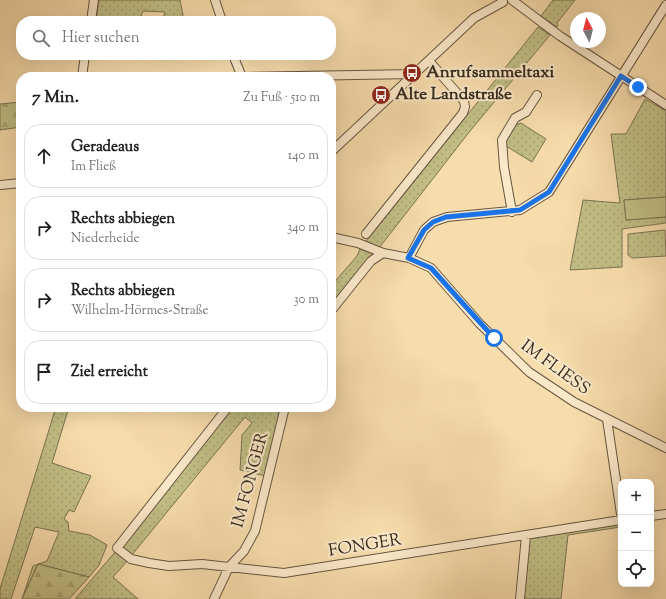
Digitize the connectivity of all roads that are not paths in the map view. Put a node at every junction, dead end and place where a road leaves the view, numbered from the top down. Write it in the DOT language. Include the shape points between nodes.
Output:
graph roads {
  1 [pos="94,0"];
  2 [pos="215,0"];
  3 [pos="512,0"];
  4 [pos="503,2"];
  5 [pos="666,5"];
  6 [pos="92,16"];
  7 [pos="220,16"];
  8 [pos="84,60"];
  9 [pos="235,60"];
  10 [pos="429,60"];
  11 [pos="83,72"];
  12 [pos="240,72"];
  13 [pos="414,74"];
  14 [pos="336,75"];
  15 [pos="621,76"];
  16 [pos="537,95"];
  17 [pos="666,105"];
  18 [pos="336,147"];
  19 [pos="16,183"];
  20 [pos="0,185"];
  21 [pos="512,212"];
  22 [pos="366,234"];
  23 [pos="336,238"];
  24 [pos="383,253"];
  25 [pos="408,258"];
  26 [pos="336,305"];
  27 [pos="224,412"];
  28 [pos="284,412"];
  29 [pos="607,419"];
  30 [pos="666,448"];
  31 [pos="618,494"];
  32 [pos="666,514"];
  33 [pos="654,516"];
  34 [pos="618,521"];
  35 [pos="526,536"];
  36 [pos="229,567"];
  37 [pos="214,599"];
  38 [pos="520,599"];
  1 -- 6 [label="street"];
  2 -- 7 [label="street"];
  3 -- 15 [label="street" via="560,36"];
  4 -- 10 [label="street" via="474,18"];
  5 -- 15 [label="street"];
  8 -- 11 [label="street"];
  9 -- 12 [label="street"];
  10 -- 13 [label="street"];
  10 -- 22 [label="street" via="464,101 463,113"];
  13 -- 14 [label="street"];
  13 -- 18 [label="street"];
  15 -- 17 [label="street"];
  15 -- 21 [label="street" via="549,192 520,210"];
  16 -- 21 [label="street" via="526,112 515,118 502,140"];
  19 -- 20 [label="street"];
  21 -- 25 [label="street" via="446,217 433,222 424,230"];
  23 -- 24 [label="street, IM FLIESS"];
  24 -- 25 [label="street, IM FLIESS"];
  24 -- 26 [label="street" via="371,261"];
  25 -- 29 [label="street, IM FLIESS" via="431,268 480,324 529,372 574,402"];
  27 -- 36 [label="street, FONGER" via="116,548 131,560 169,566 202,564"];
  28 -- 36 [label="street, IM FONGER" via="255,531 250,542"];
  29 -- 30 [label="street, IM FLIESS"];
  29 -- 31 [label="street"];
  32 -- 33 [label="street"];
  34 -- 35 [label="street, FONGER"];
  35 -- 36 [label="street, FONGER" via="284,573"];
  35 -- 38 [label="street"];
  36 -- 37 [label="street, IM FONGER"];
}
